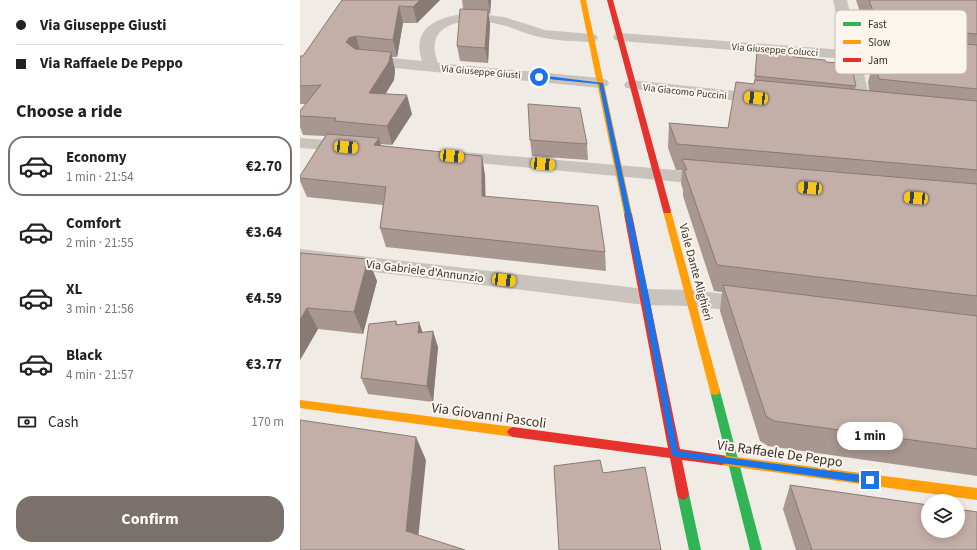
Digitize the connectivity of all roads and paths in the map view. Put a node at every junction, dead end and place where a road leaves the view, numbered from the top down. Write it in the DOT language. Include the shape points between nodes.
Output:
graph roads {
  1 [pos="583,0"];
  2 [pos="610,0"];
  3 [pos="840,0"];
  4 [pos="842,10"];
  5 [pos="620,37"];
  6 [pos="591,38"];
  7 [pos="835,54"];
  8 [pos="361,60"];
  9 [pos="432,66"];
  10 [pos="856,74"];
  11 [pos="601,83"];
  12 [pos="632,85"];
  13 [pos="779,101"];
  14 [pos="864,110"];
  15 [pos="300,143"];
  16 [pos="370,149"];
  17 [pos="432,154"];
  18 [pos="619,171"];
  19 [pos="658,174"];
  20 [pos="728,181"];
  21 [pos="300,256"];
  22 [pos="645,297"];
  23 [pos="691,298"];
  24 [pos="768,308"];
  25 [pos="300,404"];
  26 [pos="675,454"];
  27 [pos="733,461"];
  28 [pos="977,494"];
  29 [pos="695,550"];
  30 [pos="756,550"];
  1 -- 6 [label="street"];
  2 -- 5 [label="street, Viale Dante Alighieri"];
  3 -- 4 [label="street"];
  5 -- 7 [label="street, Via Giuseppe Colucci"];
  5 -- 12 [label="street, Viale Dante Alighieri"];
  6 -- 9 [label="street" via="538,33 504,21 476,16 455,19 435,28 429,36 426,46"];
  6 -- 11 [label="street"];
  8 -- 9 [label="street, Via Giuseppe Giusti"];
  9 -- 11 [label="street, Via Giuseppe Giusti"];
  10 -- 14 [label="street"];
  11 -- 18 [label="street"];
  12 -- 13 [label="street, Via Giacomo Puccini"];
  12 -- 19 [label="street, Viale Dante Alighieri"];
  15 -- 16 [label="street"];
  17 -- 18 [label="street"];
  18 -- 19 [label="street"];
  18 -- 22 [label="street"];
  19 -- 20 [label="street"];
  19 -- 23 [label="street, Viale Dante Alighieri"];
  21 -- 22 [label="street, Via Gabriele d'Annunzio"];
  22 -- 23 [label="street, Via Gabriele d'Annunzio"];
  22 -- 26 [label="street"];
  23 -- 24 [label="street, Via Gabriele d'Annunzio"];
  23 -- 27 [label="street, Viale Dante Alighieri"];
  25 -- 26 [label="street, Via Giovanni Pascoli"];
  26 -- 27 [label="street, Via Raffaele De Peppo"];
  26 -- 29 [label="street"];
  27 -- 28 [label="street, Via Raffaele De Peppo"];
  27 -- 30 [label="street, Viale Dante Alighieri"];
}
